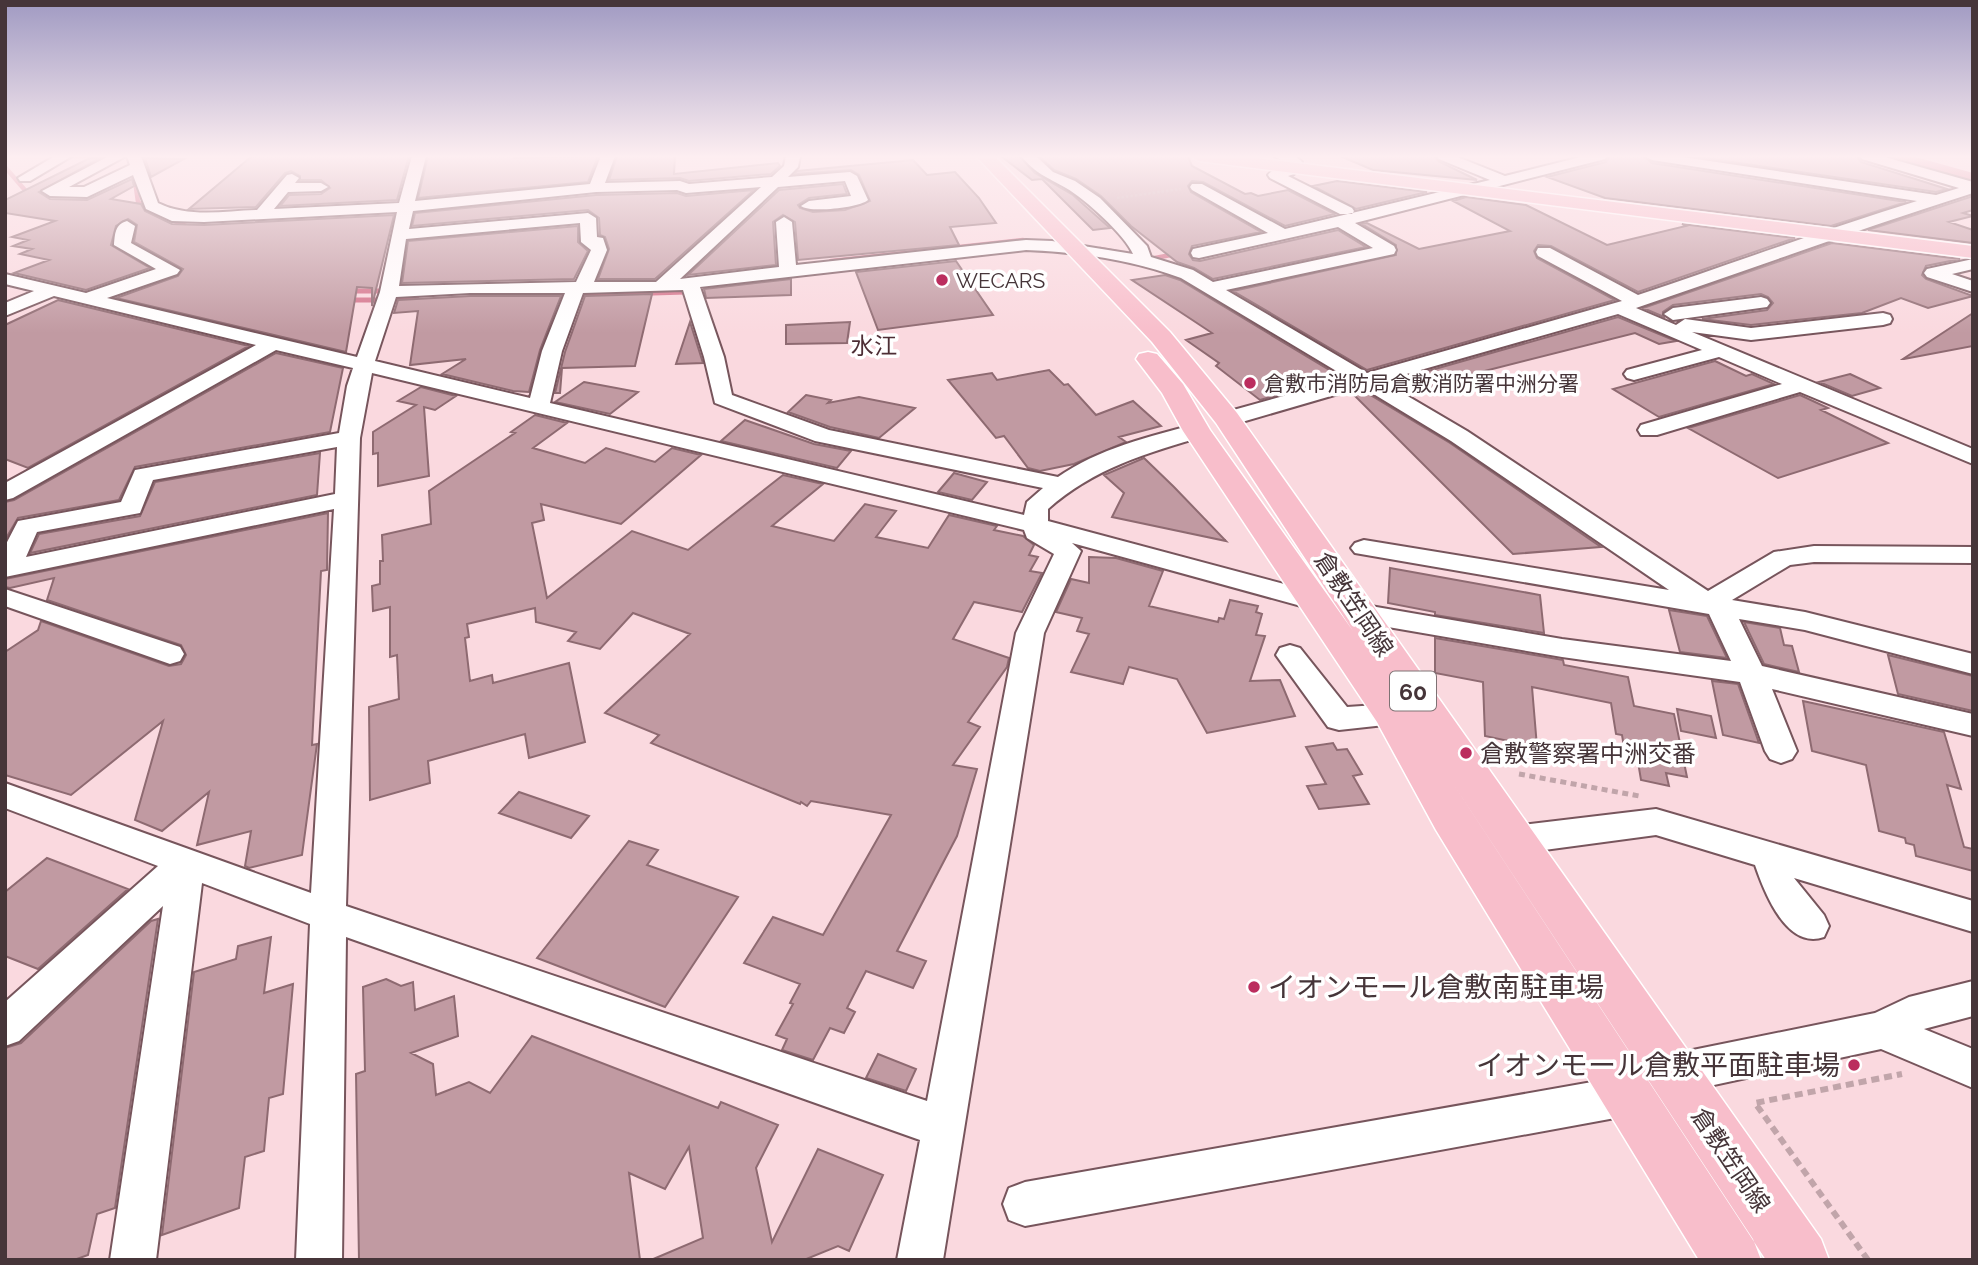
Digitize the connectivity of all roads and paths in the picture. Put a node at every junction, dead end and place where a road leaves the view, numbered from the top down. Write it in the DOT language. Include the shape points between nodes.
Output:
graph roads {
  1 [pos="170,215"];
  2 [pos="258,215"];
  3 [pos="403,215"];
  4 [pos="471,215"];
  5 [pos="739,215"];
  6 [pos="1029,215"];
  7 [pos="1036,215"];
  8 [pos="1108,215"];
  9 [pos="1248,215"];
  10 [pos="1341,215"];
  11 [pos="1353,215"];
  12 [pos="1677,215"];
  13 [pos="1889,215"];
  14 [pos="1344,217"];
  15 [pos="784,222"];
  16 [pos="127,226"];
  17 [pos="468,228"];
  18 [pos="399,234"];
  19 [pos="1828,234"];
  20 [pos="1284,235"];
  21 [pos="1065,248"];
  22 [pos="1544,252"];
  23 [pos="1973,252"];
  24 [pos="1199,253"];
  25 [pos="1143,261"];
  26 [pos="1973,264"];
  27 [pos="788,271"];
  28 [pos="5,279"];
  29 [pos="690,284"];
  30 [pos="662,287"];
  31 [pos="1973,287"];
  32 [pos="1209,288"];
  33 [pos="578,290"];
  34 [pos="51,291"];
  35 [pos="389,292"];
  36 [pos="86,299"];
  37 [pos="1761,303"];
  38 [pos="5,310"];
  39 [pos="1637,312"];
  40 [pos="1884,319"];
  41 [pos="274,343"];
  42 [pos="1721,351"];
  43 [pos="364,366"];
  44 [pos="1634,374"];
  45 [pos="1362,379"];
  46 [pos="1801,385"];
  47 [pos="539,405"];
  48 [pos="1212,425"];
  49 [pos="1649,430"];
  50 [pos="349,438"];
  51 [pos="1966,449"];
  52 [pos="1061,485"];
  53 [pos="5,493"];
  54 [pos="346,499"];
  55 [pos="1035,525"];
  56 [pos="1364,548"];
  57 [pos="1973,555"];
  58 [pos="7,569"];
  59 [pos="5,597"];
  60 [pos="1317,603"];
  61 [pos="1713,604"];
  62 [pos="1359,613"];
  63 [pos="170,654"];
  64 [pos="1290,655"];
  65 [pos="1973,664"];
  66 [pos="1751,674"];
  67 [pos="1392,715"];
  68 [pos="1973,725"];
  69 [pos="1781,751"];
  70 [pos="5,795"];
  71 [pos="1514,840"];
  72 [pos="1768,855"];
  73 [pos="187,862"];
  74 [pos="328,915"];
  75 [pos="1973,917"];
  76 [pos="1811,926"];
  77 [pos="1968,998"];
  78 [pos="5,1027"];
  79 [pos="1882,1030"];
  80 [pos="1973,1069"];
  81 [pos="1910,1073"];
  82 [pos="1673,1074"];
  83 [pos="1623,1090"];
  84 [pos="943,1127"];
  85 [pos="1025,1204"];
  86 [pos="134,1260"];
  87 [pos="319,1260"];
  88 [pos="920,1260"];
  89 [pos="1732,1260"];
  90 [pos="1800,1260"];
  91 [pos="1868,1260"];
  1 -- 2 [label="street"];
  3 -- 18 [label="street"];
  4 -- 17 [label="street"];
  5 -- 30 [label="street"];
  6 -- 21 [label="main road, 倉敷笠岡線 / 60"];
  7 -- 21 [label="main road, 倉敷笠岡線 / 60"];
  8 -- 25 [label="street" via="1141,250"];
  9 -- 20 [label="street"];
  10 -- 14 [label="street"];
  11 -- 14 [label="street"];
  12 -- 19 [label="main road"];
  13 -- 19 [label="street"];
  14 -- 20 [label="street"];
  14 -- 32 [label="street" via="1388,250"];
  15 -- 27 [label="street"];
  16 -- 36 [label="street" via="122,245 172,270"];
  17 -- 18 [label="street"];
  17 -- 33 [label="street" via="588,218 589,242 597,242 599,250"];
  18 -- 35 [label="street"];
  19 -- 23 [label="main road"];
  19 -- 39 [label="street"];
  20 -- 24 [label="street"];
  21 -- 25 [label="street"];
  21 -- 27 [label="street" via="1026,245"];
  21 -- 48 [label="main road, 倉敷笠岡線 / 60" via="1161,337"];
  22 -- 39 [label="street"];
  25 -- 32 [label="street" via="1187,274"];
  26 -- 31 [label="street" via="1933,273"];
  27 -- 29 [label="street"];
  28 -- 34 [label="street"];
  29 -- 30 [label="street"];
  29 -- 52 [label="street" via="714,357 722,399 823,436"];
  30 -- 33 [label="street"];
  32 -- 45 [label="street"];
  33 -- 35 [label="street"];
  33 -- 47 [label="street" via="552,351"];
  34 -- 36 [label="street"];
  34 -- 38 [label="street"];
  35 -- 43 [label="street"];
  36 -- 41 [label="street"];
  37 -- 39 [label="street"];
  39 -- 40 [label="street" via="1751,334"];
  39 -- 42 [label="street"];
  39 -- 45 [label="street"];
  41 -- 43 [label="street"];
  41 -- 53 [label="street"];
  42 -- 44 [label="street"];
  42 -- 46 [label="street"];
  43 -- 47 [label="street"];
  43 -- 50 [label="street"];
  45 -- 48 [label="street"];
  45 -- 61 [label="street" via="1523,477"];
  46 -- 49 [label="street"];
  46 -- 51 [label="street"];
  47 -- 55 [label="street"];
  48 -- 52 [label="street" via="1112,456"];
  48 -- 60 [label="main road, 倉敷笠岡線 / 60"];
  48 -- 62 [label="main road, 倉敷笠岡線 / 60"];
  50 -- 54 [label="street"];
  50 -- 58 [label="street" via="143,475 131,508 27,526"];
  52 -- 55 [label="street" via="1036,507"];
  54 -- 58 [label="street"];
  54 -- 74 [label="street"];
  55 -- 60 [label="street"];
  55 -- 84 [label="street" via="1036,533 1068,551 1030,632"];
  56 -- 61 [label="street"];
  57 -- 61 [label="street" via="1814,554 1783,558"];
  59 -- 63 [label="street"];
  60 -- 62 [label="street"];
  60 -- 67 [label="main road, 倉敷笠岡線 / 60"];
  61 -- 65 [label="street" via="1805,621"];
  61 -- 66 [label="street"];
  62 -- 66 [label="street"];
  62 -- 71 [label="main road, 倉敷笠岡線 / 60"];
  64 -- 67 [label="street" via="1339,719"];
  66 -- 68 [label="street"];
  66 -- 69 [label="street"];
  67 -- 83 [label="main road, 倉敷笠岡線 / 60" via="1451,818"];
  70 -- 73 [label="street"];
  71 -- 72 [label="street" via="1656,822"];
  71 -- 82 [label="main road, 倉敷笠岡線 / 60"];
  72 -- 75 [label="street"];
  72 -- 76 [label="street" via="1782,892"];
  73 -- 74 [label="street"];
  73 -- 78 [label="street"];
  73 -- 86 [label="street"];
  74 -- 84 [label="street"];
  74 -- 87 [label="street"];
  77 -- 79 [label="street" via="1909,1015"];
  79 -- 80 [label="street"];
  79 -- 82 [label="street"];
  81 -- 91 [label="path" via="1755,1103"];
  82 -- 83 [label="street"];
  82 -- 90 [label="main road, 倉敷笠岡線 / 60"];
  83 -- 85 [label="street"];
  83 -- 89 [label="main road, 倉敷笠岡線 / 60"];
  84 -- 88 [label="street"];
}
